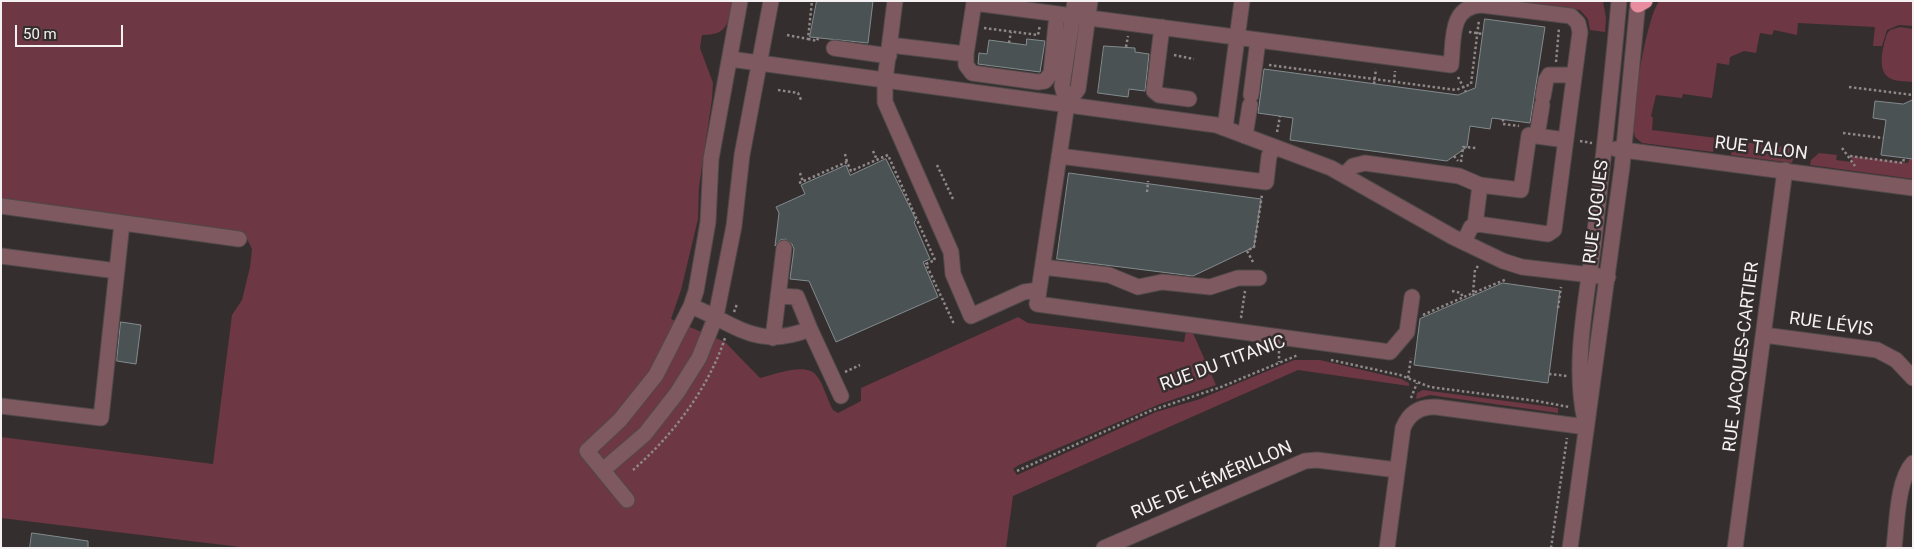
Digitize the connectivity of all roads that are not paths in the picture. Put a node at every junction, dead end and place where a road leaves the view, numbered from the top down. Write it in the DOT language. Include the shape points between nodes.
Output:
graph roads {
  1 [pos="740,1"];
  2 [pos="771,1"];
  3 [pos="895,1"];
  4 [pos="1090,1"];
  5 [pos="1242,1"];
  6 [pos="1619,1"];
  7 [pos="975,2"];
  8 [pos="1640,3"];
  9 [pos="1078,12"];
  10 [pos="1051,18"];
  11 [pos="1162,28"];
  12 [pos="1237,37"];
  13 [pos="1258,40"];
  14 [pos="834,48"];
  15 [pos="890,50"];
  16 [pos="966,54"];
  17 [pos="730,59"];
  18 [pos="759,63"];
  19 [pos="1574,75"];
  20 [pos="885,80"];
  21 [pos="1189,99"];
  22 [pos="1067,104"];
  23 [pos="1226,128"];
  24 [pos="1245,136"];
  25 [pos="1537,136"];
  26 [pos="1566,140"];
  27 [pos="1275,141"];
  28 [pos="1605,147"];
  29 [pos="1624,150"];
  30 [pos="1060,156"];
  31 [pos="1785,170"];
  32 [pos="1344,175"];
  33 [pos="1480,185"];
  34 [pos="1913,188"];
  35 [pos="1,206"];
  36 [pos="122,223"];
  37 [pos="1475,225"];
  38 [pos="239,239"];
  39 [pos="1464,242"];
  40 [pos="784,248"];
  41 [pos="1,256"];
  42 [pos="1043,266"];
  43 [pos="117,271"];
  44 [pos="1590,275"];
  45 [pos="1608,277"];
  46 [pos="1259,278"];
  47 [pos="1039,290"];
  48 [pos="778,296"];
  49 [pos="1412,297"];
  50 [pos="691,306"];
  51 [pos="716,316"];
  52 [pos="810,329"];
  53 [pos="1764,335"];
  54 [pos="773,338"];
  55 [pos="1913,378"];
  56 [pos="841,396"];
  57 [pos="1,406"];
  58 [pos="1586,427"];
  59 [pos="1913,463"];
  60 [pos="603,470"];
  61 [pos="1397,470"];
  62 [pos="627,500"];
  63 [pos="1104,548"];
  64 [pos="1387,548"];
  65 [pos="1570,548"];
  66 [pos="1736,548"];
  67 [pos="1894,548"];
  1 -- 17 [label="street"];
  2 -- 18 [label="street"];
  3 -- 15 [label="street"];
  4 -- 9 [label="street"];
  5 -- 12 [label="street"];
  6 -- 28 [label="street, RUE JOGUES"];
  7 -- 10 [label="street"];
  7 -- 16 [label="street"];
  8 -- 29 [label="street, RUE JOGUES"];
  9 -- 10 [label="street"];
  9 -- 11 [label="street"];
  9 -- 22 [label="street" via="1062,86"];
  10 -- 16 [label="street" via="1051,73 1045,81 972,73 966,65"];
  11 -- 12 [label="street"];
  11 -- 21 [label="street" via="1154,90 1159,95"];
  12 -- 13 [label="street"];
  12 -- 23 [label="street"];
  13 -- 19 [label="street" via="1451,65 1459,14 1471,6 1481,6 1571,16 1578,23 1580,32"];
  13 -- 24 [label="street"];
  14 -- 15 [label="street"];
  15 -- 16 [label="street"];
  15 -- 20 [label="street"];
  17 -- 18 [label="street"];
  17 -- 50 [label="street" via="711,159 708,222"];
  18 -- 20 [label="street"];
  18 -- 51 [label="street" via="742,155 734,226"];
  19 -- 25 [label="street" via="1549,75"];
  19 -- 26 [label="street"];
  20 -- 22 [label="street"];
  20 -- 47 [label="street" via="885,102 951,252 953,274 971,316 1024,292"];
  22 -- 23 [label="street"];
  22 -- 30 [label="street"];
  23 -- 24 [label="street"];
  24 -- 27 [label="street"];
  25 -- 26 [label="street"];
  25 -- 33 [label="street" via="1529,135 1521,190"];
  26 -- 37 [label="street" via="1552,232"];
  27 -- 30 [label="street" via="1269,156 1266,182"];
  27 -- 32 [label="street"];
  28 -- 29 [label="street, RUE TALON"];
  28 -- 44 [label="street, RUE JOGUES"];
  29 -- 31 [label="street, RUE TALON"];
  29 -- 45 [label="street, RUE JOGUES"];
  30 -- 42 [label="street"];
  31 -- 34 [label="street, RUE TALON"];
  31 -- 53 [label="street, RUE JACQUES-CARTIER"];
  32 -- 33 [label="street" via="1352,166 1365,164 1459,176"];
  32 -- 39 [label="street"];
  33 -- 37 [label="street"];
  35 -- 36 [label="street"];
  36 -- 38 [label="street"];
  36 -- 43 [label="street"];
  37 -- 39 [label="street"];
  39 -- 44 [label="street" via="1510,264"];
  40 -- 48 [label="street"];
  41 -- 43 [label="street"];
  42 -- 46 [label="street" via="1109,274 1138,287 1162,282 1210,287 1238,278"];
  42 -- 47 [label="street"];
  43 -- 57 [label="street" via="100,418"];
  44 -- 45 [label="street"];
  44 -- 58 [label="street, RUE JOGUES" via="1578,377"];
  45 -- 58 [label="street, RUE JOGUES"];
  47 -- 49 [label="street" via="1037,304 1390,352 1407,332"];
  48 -- 52 [label="street" via="797,298"];
  48 -- 54 [label="street"];
  50 -- 51 [label="street"];
  50 -- 60 [label="street" via="656,375 620,420 588,451"];
  51 -- 54 [label="street" via="742,332"];
  51 -- 60 [label="street" via="698,358 677,393 645,434"];
  52 -- 54 [label="street"];
  52 -- 56 [label="street"];
  53 -- 55 [label="street, RUE LÉVIS" via="1877,350 1896,360"];
  53 -- 66 [label="street, RUE JACQUES-CARTIER"];
  58 -- 61 [label="street" via="1423,408 1406,421"];
  58 -- 65 [label="street, RUE JOGUES"];
  59 -- 67 [label="street" via="1906,472 1902,488"];
  60 -- 62 [label="street"];
  61 -- 63 [label="street, RUE DE L'ÉMÉRILLON" via="1305,461"];
  61 -- 64 [label="street"];
}
